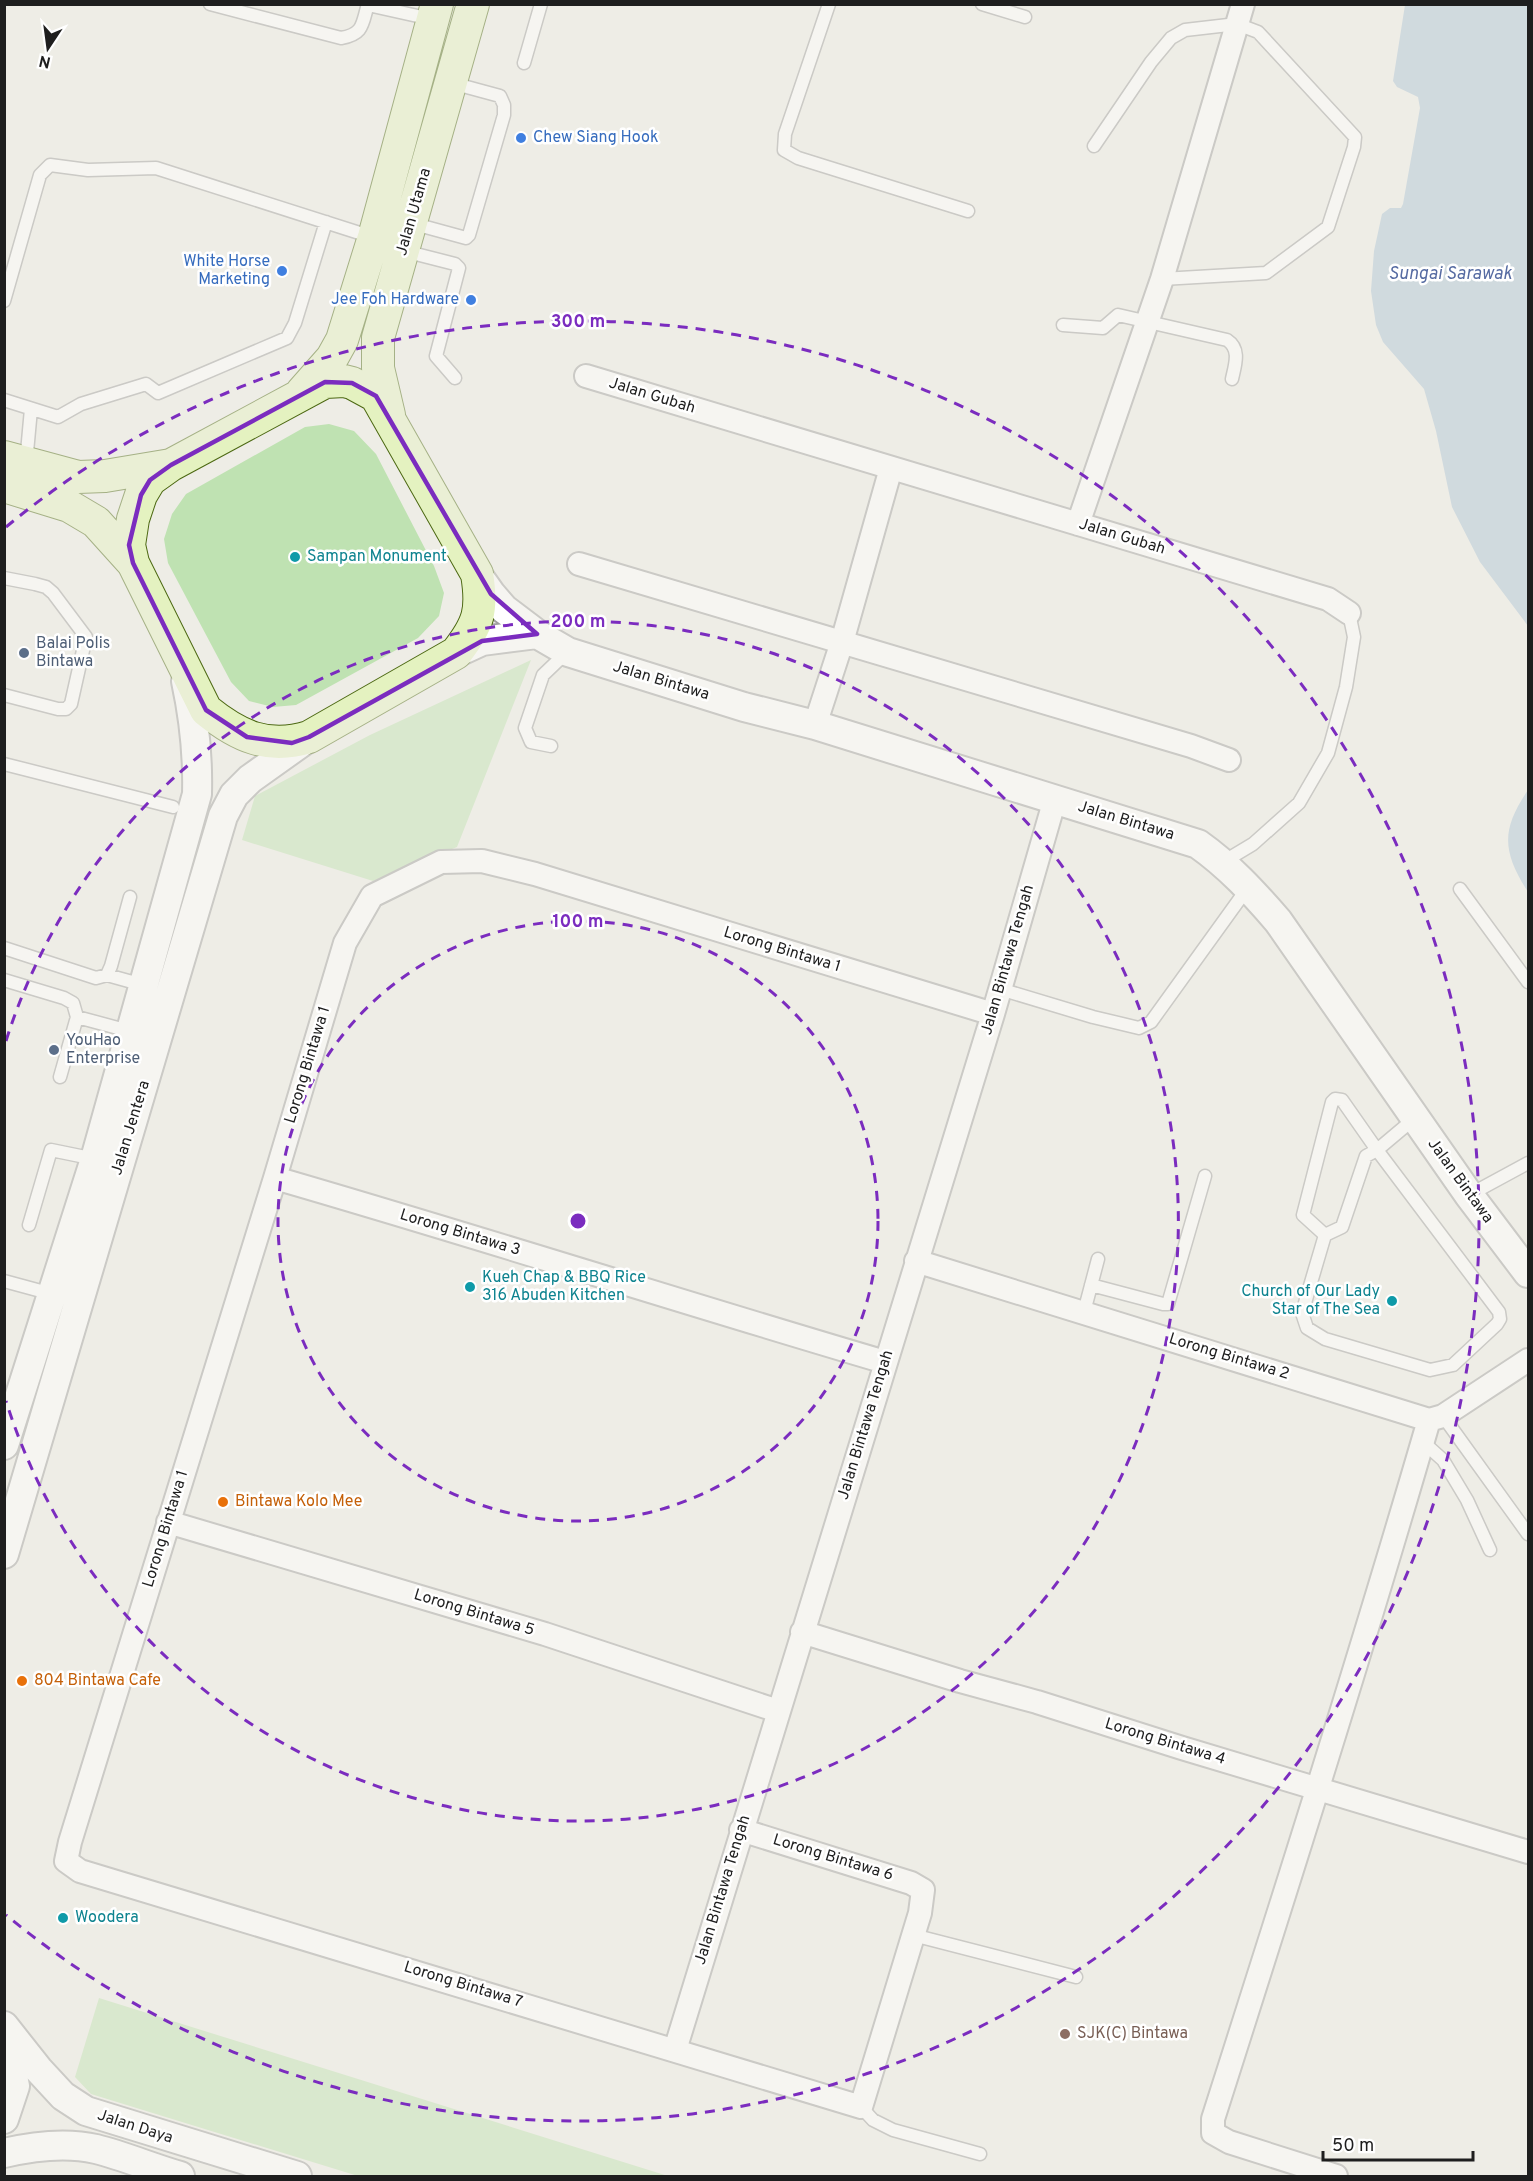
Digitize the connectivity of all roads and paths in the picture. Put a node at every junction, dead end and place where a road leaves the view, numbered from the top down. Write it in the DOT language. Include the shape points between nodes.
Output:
graph roads {
  1 [pos="210,4"];
  2 [pos="473,4"];
  3 [pos="541,4"];
  4 [pos="829,4"];
  5 [pos="982,4"];
  6 [pos="368,5"];
  7 [pos="434,12"];
  8 [pos="1240,14"];
  9 [pos="1025,17"];
  10 [pos="524,63"];
  11 [pos="452,83"];
  12 [pos="1094,146"];
  13 [pos="968,211"];
  14 [pos="326,222"];
  15 [pos="374,237"];
  16 [pos="407,237"];
  17 [pos="1162,279"];
  18 [pos="4,302"];
  19 [pos="1147,323"];
  20 [pos="1063,324"];
  21 [pos="586,376"];
  22 [pos="455,378"];
  23 [pos="1232,379"];
  24 [pos="297,398"];
  25 [pos="4,400"];
  26 [pos="31,409"];
  27 [pos="390,421"];
  28 [pos="171,465"];
  29 [pos="891,468"];
  30 [pos="12,469"];
  31 [pos="1078,524"];
  32 [pos="133,563"];
  33 [pos="579,564"];
  34 [pos="477,574"];
  35 [pos="4,578"];
  36 [pos="1349,613"];
  37 [pos="537,634"];
  38 [pos="842,642"];
  39 [pos="568,652"];
  40 [pos="456,653"];
  41 [pos="182,661"];
  42 [pos="4,695"];
  43 [pos="815,725"];
  44 [pos="309,737"];
  45 [pos="551,746"];
  46 [pos="1229,760"];
  47 [pos="4,764"];
  48 [pos="1055,800"];
  49 [pos="173,807"];
  50 [pos="1223,862"];
  51 [pos="1249,886"];
  52 [pos="1460,889"];
  53 [pos="130,897"];
  54 [pos="4,948"];
  55 [pos="107,975"];
  56 [pos="4,981"];
  57 [pos="1528,982"];
  58 [pos="143,985"];
  59 [pos="1000,989"];
  60 [pos="993,1014"];
  61 [pos="76,1017"];
  62 [pos="129,1031"];
  63 [pos="60,1077"];
  64 [pos="1415,1118"];
  65 [pos="1377,1150"];
  66 [pos="95,1159"];
  67 [pos="1528,1163"];
  68 [pos="1205,1176"];
  69 [pos="275,1178"];
  70 [pos="1469,1195"];
  71 [pos="29,1225"];
  72 [pos="1325,1235"];
  73 [pos="1098,1259"];
  74 [pos="916,1261"];
  75 [pos="1528,1273"];
  76 [pos="4,1281"];
  77 [pos="1091,1285"];
  78 [pos="52,1294"];
  79 [pos="1084,1312"];
  80 [pos="1528,1360"];
  81 [pos="885,1362"];
  82 [pos="1436,1418"];
  83 [pos="1423,1442"];
  84 [pos="4,1445"];
  85 [pos="168,1522"];
  86 [pos="1528,1534"];
  87 [pos="1490,1550"];
  88 [pos="4,1554"];
  89 [pos="802,1632"];
  90 [pos="778,1711"];
  91 [pos="1319,1789"];
  92 [pos="741,1830"];
  93 [pos="1528,1852"];
  94 [pos="66,1861"];
  95 [pos="914,1935"];
  96 [pos="1076,1977"];
  97 [pos="4,2026"];
  98 [pos="4,2032"];
  99 [pos="675,2050"];
  100 [pos="861,2107"];
  101 [pos="4,2119"];
  102 [pos="4,2153"];
  103 [pos="980,2154"];
  104 [pos="180,2176"];
  105 [pos="297,2176"];
  106 [pos="1336,2176"];
  1 -- 6 [label="lane" via="341,38 361,29"];
  2 -- 11 [label="main road, Jalan Utama"];
  3 -- 10 [label="lane"];
  4 -- 13 [label="lane" via="784,134 784,150 798,158"];
  5 -- 9 [label="lane"];
  6 -- 7 [label="lane"];
  7 -- 15 [label="main road, Jalan Utama"];
  8 -- 12 [label="lane" via="1171,38"];
  8 -- 17 [label="street"];
  8 -- 17 [label="lane" via="1355,137 1354,147 1328,227 1278,267 1266,273"];
  11 -- 16 [label="main road, Jalan Utama"];
  11 -- 16 [label="lane" via="500,96 504,105 469,235"];
  14 -- 15 [label="lane"];
  14 -- 18 [label="lane" via="156,168 88,170 50,165 40,175"];
  14 -- 26 [label="lane" via="287,338 158,393 146,384 81,404 58,417"];
  15 -- 24 [label="main road, Jalan Utama" via="342,340 332,358"];
  16 -- 22 [label="lane" via="459,268 436,356"];
  16 -- 27 [label="main road, Jalan Utama" via="378,338 378,368"];
  17 -- 19 [label="street"];
  19 -- 20 [label="lane" via="1118,315 1103,328"];
  19 -- 23 [label="lane" via="1227,340 1237,354"];
  19 -- 31 [label="street"];
  21 -- 29 [label="street, Jalan Gubah"];
  24 -- 27 [label="main road" via="325,382 351,382 376,396"];
  24 -- 28 [label="main road"];
  25 -- 26 [label="lane"];
  26 -- 30 [label="lane"];
  27 -- 34 [label="main road"];
  28 -- 30 [label="main road" via="78,477"];
  28 -- 32 [label="main road" via="150,480 141,495 129,545"];
  29 -- 31 [label="street, Jalan Gubah"];
  29 -- 38 [label="street"];
  30 -- 32 [label="main road" via="96,522"];
  31 -- 36 [label="street, Jalan Gubah" via="1328,599"];
  32 -- 41 [label="main road"];
  33 -- 38 [label="street"];
  34 -- 37 [label="street, Jalan Bintawa" via="504,609"];
  34 -- 40 [label="main road" via="481,596 478,619"];
  35 -- 42 [label="lane" via="46,587 86,637 71,704 66,709"];
  36 -- 50 [label="lane" via="1354,637 1347,687 1328,753 1299,803 1253,844"];
  37 -- 39 [label="street, Jalan Bintawa"];
  37 -- 40 [label="street" via="482,641"];
  38 -- 43 [label="street"];
  38 -- 46 [label="street"];
  39 -- 43 [label="street, Jalan Bintawa"];
  39 -- 45 [label="lane" via="543,675 525,728 531,742"];
  40 -- 44 [label="main road"];
  41 -- 44 [label="main road" via="206,710 226,726 247,737 271,742 292,743"];
  41 -- 58 [label="street, Jalan Jentera" via="193,718 197,794"];
  43 -- 48 [label="street, Jalan Bintawa"];
  44 -- 88 [label="street, Jalan Jentera" via="250,779 234,795 224,816"];
  47 -- 49 [label="lane"];
  48 -- 50 [label="street, Jalan Bintawa" via="1198,844"];
  48 -- 59 [label="street, Jalan Bintawa Tengah"];
  50 -- 51 [label="street, Jalan Bintawa"];
  51 -- 59 [label="lane" via="1151,1022 1139,1028"];
  51 -- 64 [label="street, Jalan Bintawa" via="1278,921"];
  52 -- 57 [label="lane"];
  53 -- 55 [label="lane"];
  54 -- 55 [label="lane" via="96,978"];
  55 -- 58 [label="lane"];
  56 -- 61 [label="lane" via="64,998 73,1003"];
  58 -- 62 [label="street, Jalan Jentera"];
  59 -- 60 [label="street, Jalan Bintawa Tengah"];
  60 -- 69 [label="street, Lorong Bintawa 1" via="535,874 482,861 441,862 372,896 345,943"];
  60 -- 74 [label="street, Jalan Bintawa Tengah"];
  61 -- 62 [label="lane"];
  61 -- 63 [label="lane"];
  62 -- 66 [label="street, Jalan Jentera"];
  64 -- 65 [label="lane"];
  64 -- 70 [label="street, Jalan Bintawa"];
  65 -- 72 [label="lane" via="1366,1156 1342,1227"];
  65 -- 72 [label="lane" via="1342,1100 1335,1099 1303,1215"];
  65 -- 72 [label="lane" via="1499,1312 1497,1324 1453,1365 1430,1370 1325,1338 1307,1328 1302,1313"];
  66 -- 71 [label="lane" via="51,1150"];
  66 -- 78 [label="street, Jalan Jentera"];
  67 -- 70 [label="lane"];
  68 -- 77 [label="lane" via="1168,1304"];
  69 -- 81 [label="street, Lorong Bintawa 3"];
  69 -- 85 [label="street, Lorong Bintawa 1"];
  70 -- 75 [label="street, Jalan Bintawa"];
  73 -- 77 [label="lane"];
  74 -- 79 [label="street, Lorong Bintawa 2"];
  74 -- 81 [label="street, Jalan Bintawa Tengah"];
  76 -- 78 [label="lane"];
  77 -- 79 [label="lane"];
  78 -- 84 [label="street, Jalan Jentera"];
  79 -- 82 [label="street, Lorong Bintawa 2"];
  80 -- 82 [label="street"];
  81 -- 89 [label="street, Jalan Bintawa Tengah"];
  82 -- 83 [label="street"];
  82 -- 86 [label="lane"];
  83 -- 87 [label="lane" via="1443,1460"];
  83 -- 91 [label="street"];
  85 -- 90 [label="street, Lorong Bintawa 5" via="545,1634"];
  85 -- 94 [label="street, Lorong Bintawa 1"];
  89 -- 90 [label="street, Jalan Bintawa Tengah"];
  89 -- 91 [label="street, Lorong Bintawa 4"];
  90 -- 92 [label="street, Jalan Bintawa Tengah"];
  91 -- 93 [label="street, Lorong Bintawa 4"];
  91 -- 106 [label="street" via="1213,2119 1213,2133 1229,2142"];
  92 -- 95 [label="street, Lorong Bintawa 6" via="923,1890"];
  92 -- 99 [label="street, Jalan Bintawa Tengah"];
  94 -- 99 [label="street, Lorong Bintawa 7" via="80,1871"];
  95 -- 96 [label="lane"];
  95 -- 100 [label="street"];
  97 -- 105 [label="street, Jalan Daya" via="63,2096 86,2111"];
  98 -- 101 [label="street" via="15,2086"];
  99 -- 100 [label="street, Lorong Bintawa 7"];
  100 -- 103 [label="lane" via="873,2120 893,2130"];
  102 -- 104 [label="street, Jalan Daya" via="31,2147 95,2149"];
}
